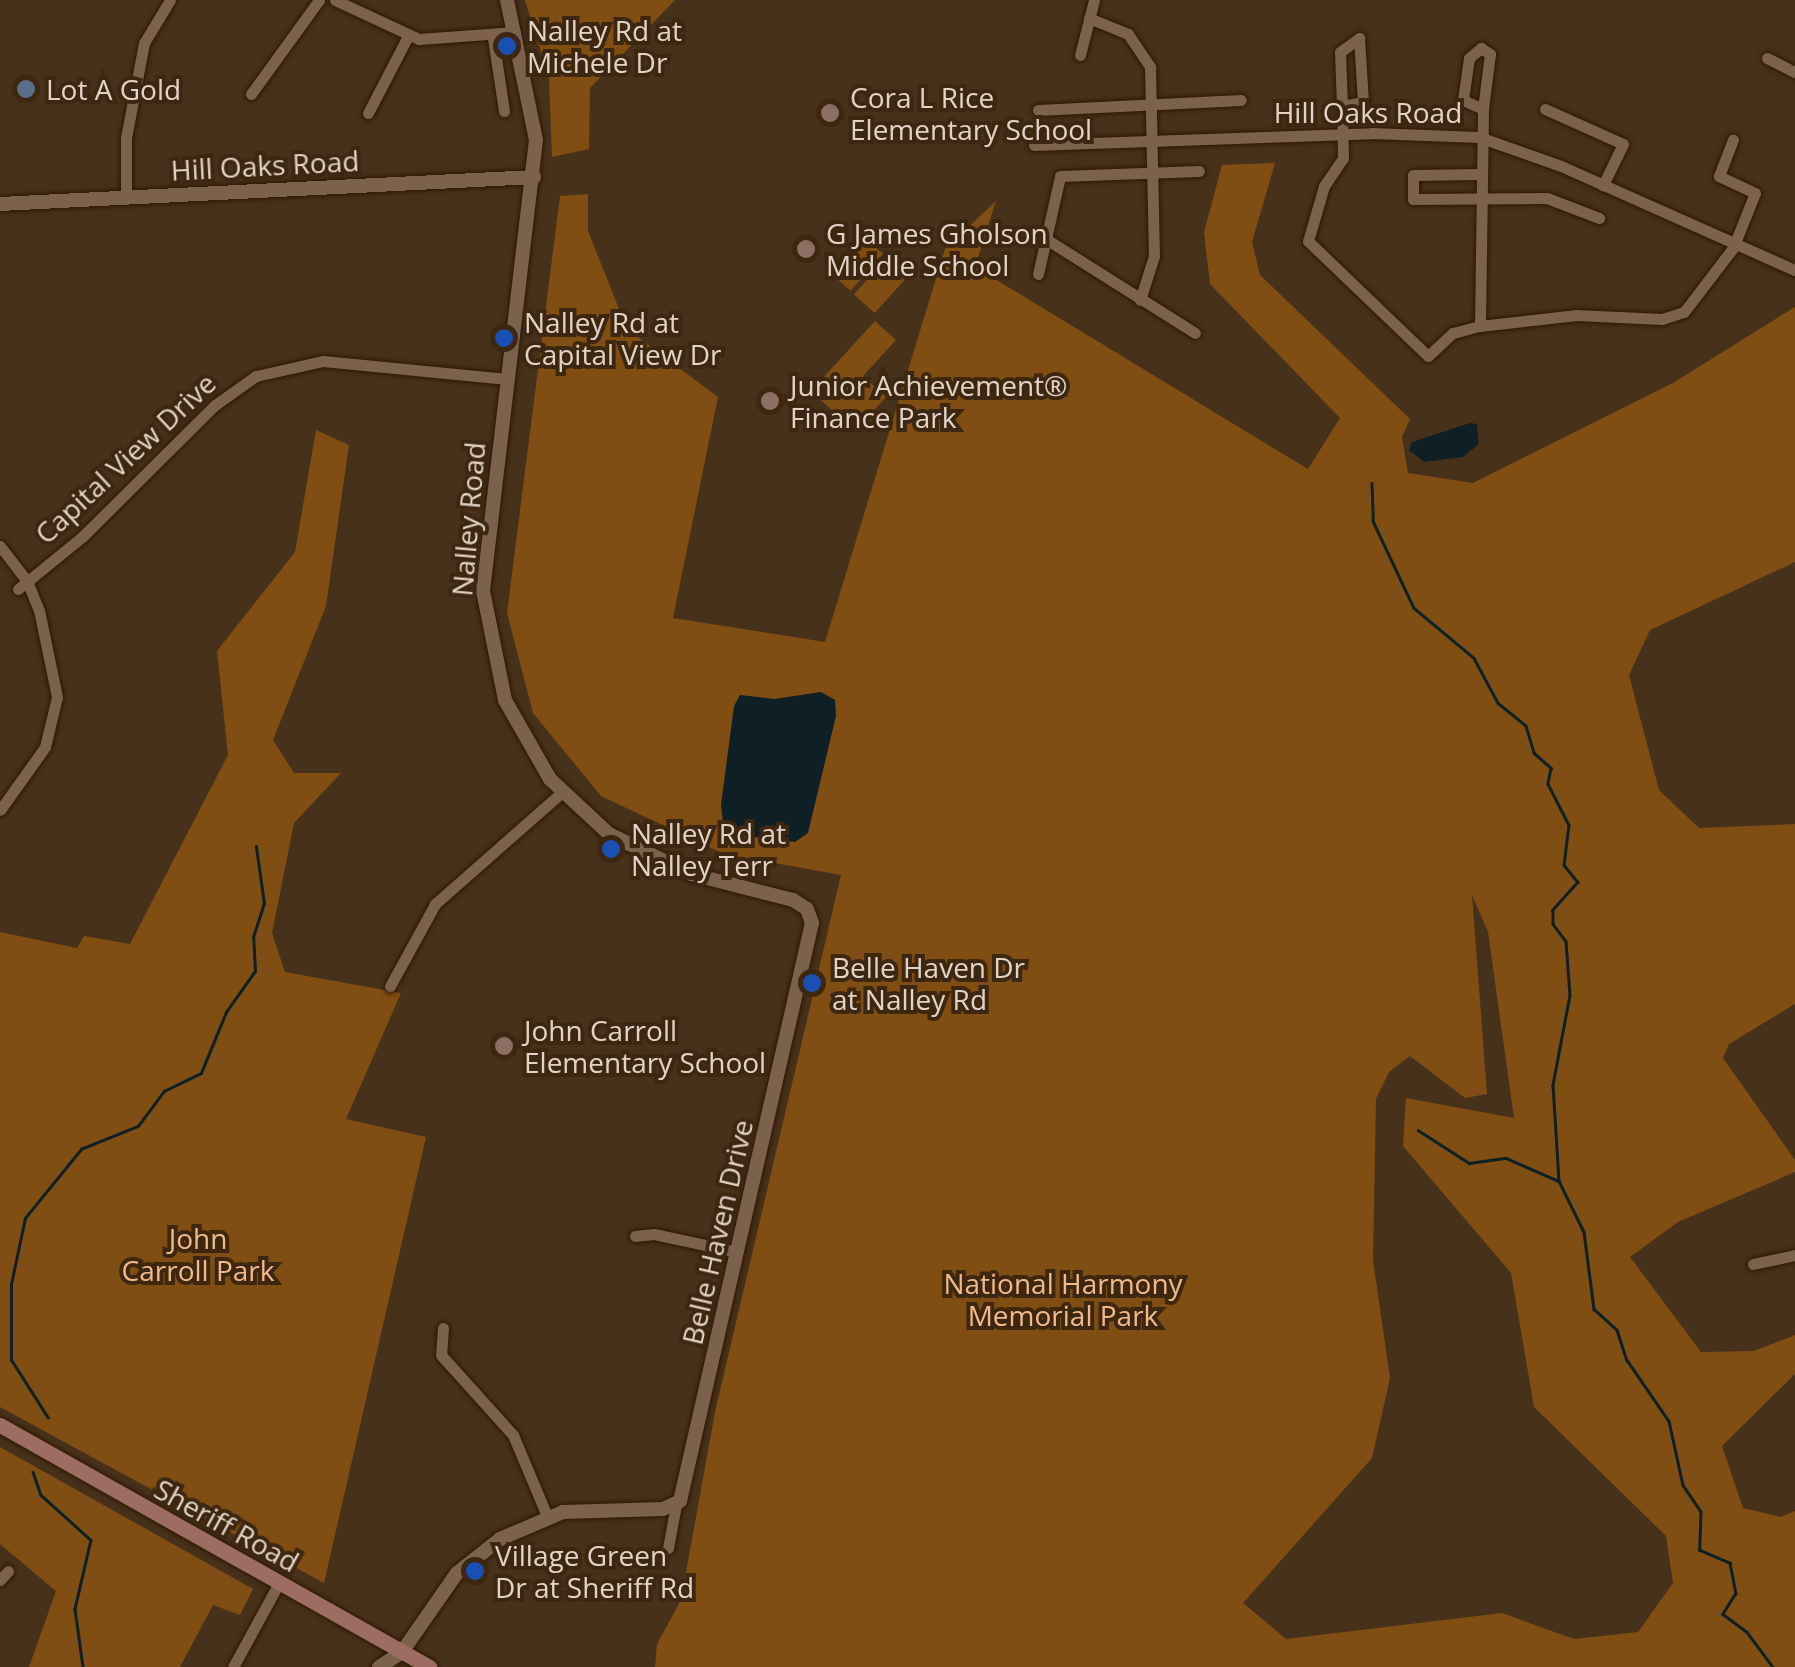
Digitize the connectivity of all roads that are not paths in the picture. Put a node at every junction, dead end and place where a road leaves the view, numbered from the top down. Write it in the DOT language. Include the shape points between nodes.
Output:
graph roads {
  1 [pos="170,0"];
  2 [pos="319,0"];
  3 [pos="335,0"];
  4 [pos="507,0"];
  5 [pos="1094,0"];
  6 [pos="1090,18"];
  7 [pos="515,32"];
  8 [pos="408,36"];
  9 [pos="494,38"];
  10 [pos="1080,55"];
  11 [pos="1766,58"];
  12 [pos="1795,72"];
  13 [pos="251,94"];
  14 [pos="1241,100"];
  15 [pos="1151,103"];
  16 [pos="1342,106"];
  17 [pos="1483,109"];
  18 [pos="1545,109"];
  19 [pos="504,110"];
  20 [pos="1038,110"];
  21 [pos="368,113"];
  22 [pos="1342,134"];
  23 [pos="1479,138"];
  24 [pos="1154,139"];
  25 [pos="1733,140"];
  26 [pos="1034,145"];
  27 [pos="1156,171"];
  28 [pos="1199,171"];
  29 [pos="1478,174"];
  30 [pos="534,176"];
  31 [pos="1603,186"];
  32 [pos="126,198"];
  33 [pos="1478,198"];
  34 [pos="0,204"];
  35 [pos="1599,218"];
  36 [pos="1046,238"];
  37 [pos="1734,248"];
  38 [pos="1795,270"];
  39 [pos="1038,274"];
  40 [pos="1140,300"];
  41 [pos="1480,326"];
  42 [pos="1195,334"];
  43 [pos="507,379"];
  44 [pos="0,546"];
  45 [pos="23,585"];
  46 [pos="561,792"];
  47 [pos="0,810"];
  48 [pos="812,927"];
  49 [pos="390,986"];
  50 [pos="635,1236"];
  51 [pos="737,1252"];
  52 [pos="1795,1255"];
  53 [pos="1752,1264"];
  54 [pos="443,1328"];
  55 [pos="0,1425"];
  56 [pos="676,1505"];
  57 [pos="547,1516"];
  58 [pos="668,1548"];
  59 [pos="279,1583"];
  60 [pos="402,1652"];
  61 [pos="233,1667"];
  62 [pos="379,1667"];
  63 [pos="430,1667"];
  1 -- 32 [label="street" via="144,43 126,138"];
  2 -- 13 [label="street"];
  3 -- 8 [label="street"];
  4 -- 7 [label="street, Nalley Road"];
  5 -- 6 [label="street"];
  6 -- 10 [label="street"];
  6 -- 15 [label="street" via="1117,26 1140,45 1150,68"];
  7 -- 9 [label="street"];
  7 -- 30 [label="street, Nalley Road" via="532,100"];
  8 -- 9 [label="street"];
  8 -- 21 [label="street"];
  9 -- 19 [label="street"];
  11 -- 12 [label="street"];
  14 -- 15 [label="street"];
  15 -- 20 [label="street"];
  15 -- 24 [label="street"];
  16 -- 16 [label="street" via="1340,52 1359,38 1363,102"];
  16 -- 22 [label="street"];
  17 -- 17 [label="street" via="1490,54 1480,48 1470,58 1463,100"];
  17 -- 23 [label="street"];
  18 -- 31 [label="street" via="1622,144"];
  22 -- 23 [label="street, Hill Oaks Road"];
  22 -- 24 [label="street, Hill Oaks Road"];
  22 -- 41 [label="street" via="1342,161 1308,228 1313,248 1426,355 1458,331"];
  23 -- 29 [label="street"];
  23 -- 31 [label="street, Hill Oaks Road"];
  24 -- 26 [label="street, Hill Oaks Road"];
  24 -- 27 [label="street"];
  25 -- 37 [label="street" via="1719,176 1755,193"];
  27 -- 28 [label="street"];
  27 -- 36 [label="street" via="1060,176"];
  27 -- 40 [label="street" via="1152,269"];
  29 -- 33 [label="street"];
  29 -- 33 [label="street" via="1413,175 1413,199"];
  30 -- 32 [label="street, Hill Oaks Road"];
  30 -- 43 [label="street, Nalley Road"];
  31 -- 37 [label="street, Hill Oaks Road"];
  32 -- 34 [label="street, Hill Oaks Road"];
  33 -- 35 [label="street" via="1547,198"];
  33 -- 41 [label="street"];
  36 -- 39 [label="street"];
  36 -- 40 [label="street"];
  37 -- 38 [label="street, Hill Oaks Road"];
  37 -- 41 [label="street" via="1676,316 1576,315"];
  40 -- 42 [label="street"];
  43 -- 45 [label="street, Capital View Drive" via="323,362 258,375 215,405 83,536"];
  43 -- 46 [label="street, Nalley Road" via="483,591 488,632 512,720"];
  44 -- 45 [label="street"];
  45 -- 47 [label="street" via="50,642 57,697 45,747"];
  46 -- 48 [label="street, Nalley Road" via="609,834 664,864 799,902 810,912"];
  46 -- 49 [label="street" via="435,904"];
  48 -- 51 [label="street, Belle Haven Drive"];
  50 -- 51 [label="street"];
  51 -- 56 [label="street, Belle Haven Drive"];
  52 -- 53 [label="street"];
  54 -- 57 [label="street" via="441,1355 513,1435"];
  55 -- 59 [label="main road, Sheriff Road"];
  56 -- 57 [label="street" via="602,1506"];
  56 -- 58 [label="street, Belle Haven Drive"];
  57 -- 60 [label="street" via="500,1538 457,1573"];
  59 -- 60 [label="main road, Sheriff Road"];
  59 -- 61 [label="street"];
  60 -- 62 [label="street"];
  60 -- 63 [label="main road, Sheriff Road"];
}
